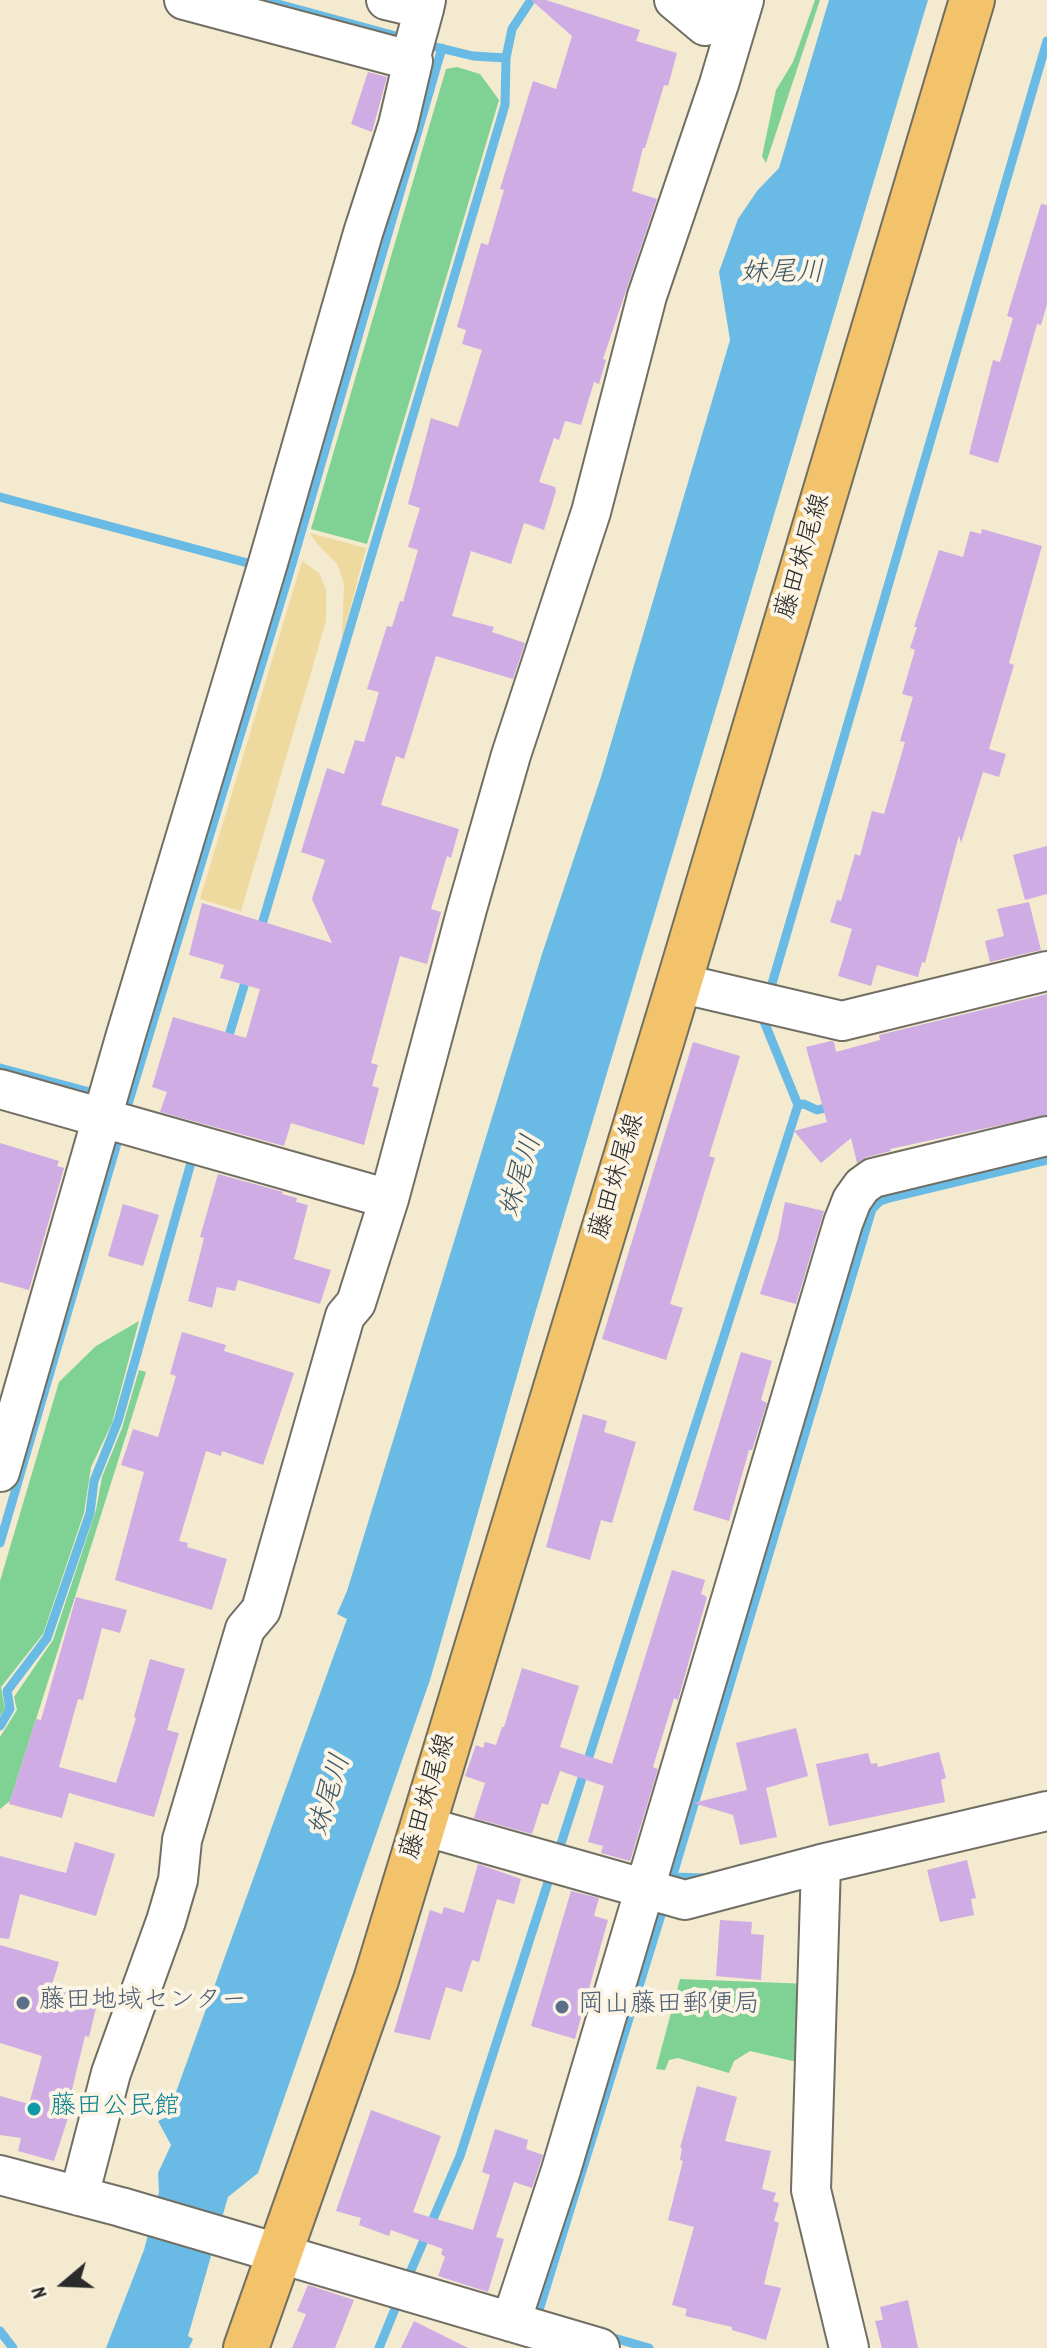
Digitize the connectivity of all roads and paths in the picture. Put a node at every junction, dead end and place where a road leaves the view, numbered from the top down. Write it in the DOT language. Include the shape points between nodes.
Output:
graph roads {
  1 [pos="184,0"];
  2 [pos="386,0"];
  3 [pos="674,0"];
  4 [pos="744,0"];
  5 [pos="972,0"];
  6 [pos="716,13"];
  7 [pos="418,30"];
  8 [pos="719,84"];
  9 [pos="1047,971"];
  10 [pos="679,983"];
  11 [pos="0,1089"];
  12 [pos="114,1112"];
  13 [pos="1047,1136"];
  14 [pos="389,1199"];
  15 [pos="0,1472"];
  16 [pos="1047,1811"];
  17 [pos="423,1826"];
  18 [pos="821,1864"];
  19 [pos="659,1894"];
  20 [pos="0,2175"];
  21 [pos="79,2196"];
  22 [pos="280,2255"];
  23 [pos="526,2326"];
  24 [pos="588,2346"];
  25 [pos="246,2348"];
  26 [pos="849,2348"];
  1 -- 7 [label="street"];
  2 -- 7 [label="street"];
  3 -- 6 [label="street"];
  4 -- 8 [label="street"];
  5 -- 10 [label="main road, 藤田妹尾線"];
  6 -- 8 [label="street"];
  7 -- 12 [label="street" via="398,125 266,568"];
  8 -- 14 [label="street" via="647,296 591,512 511,755"];
  9 -- 10 [label="street" via="842,1021"];
  10 -- 17 [label="main road, 藤田妹尾線"];
  11 -- 12 [label="street"];
  12 -- 14 [label="street" via="196,1146"];
  12 -- 15 [label="street"];
  13 -- 19 [label="street" via="873,1178 852,1200"];
  14 -- 21 [label="street" via="356,1303 345,1316 261,1610 245,1629 182,1840 166,1921 111,2073"];
  16 -- 18 [label="street"];
  17 -- 19 [label="street"];
  17 -- 22 [label="main road, 藤田妹尾線" via="376,1980"];
  18 -- 19 [label="street" via="685,1900"];
  18 -- 26 [label="street" via="811,2190"];
  19 -- 23 [label="street" via="561,2170"];
  20 -- 21 [label="street"];
  21 -- 22 [label="street"];
  22 -- 23 [label="street"];
  22 -- 25 [label="main road, 藤田妹尾線"];
  23 -- 24 [label="street"];
}
